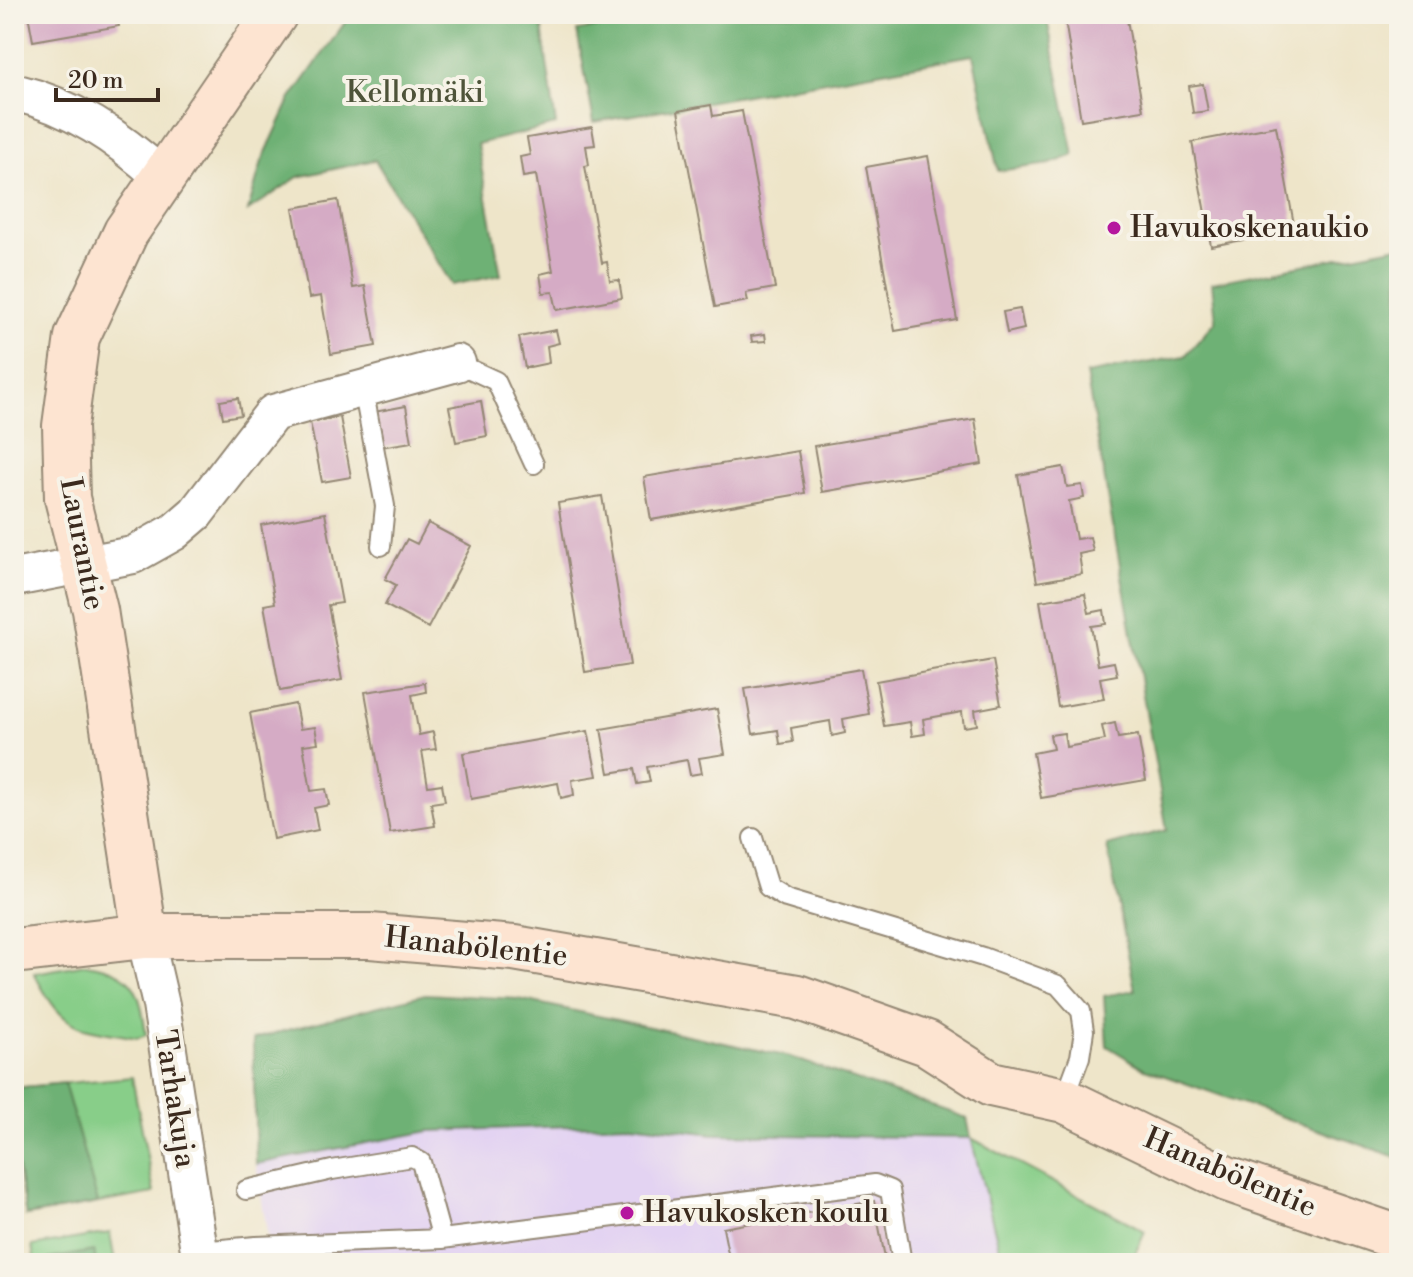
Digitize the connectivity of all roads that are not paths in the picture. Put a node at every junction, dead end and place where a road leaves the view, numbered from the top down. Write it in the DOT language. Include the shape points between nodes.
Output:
graph roads {
  1 [pos="275,14"];
  2 [pos="14,92"];
  3 [pos="162,177"];
  4 [pos="457,363"];
  5 [pos="363,388"];
  6 [pos="534,464"];
  7 [pos="381,546"];
  8 [pos="86,565"];
  9 [pos="14,578"];
  10 [pos="753,838"];
  11 [pos="145,936"];
  12 [pos="14,951"];
  13 [pos="1064,1100"];
  14 [pos="246,1190"];
  15 [pos="1399,1238"];
  16 [pos="442,1239"];
  17 [pos="200,1257"];
  18 [pos="902,1263"];
  1 -- 3 [label="main road, Laurantie"];
  2 -- 3 [label="street" via="80,115 129,147"];
  3 -- 8 [label="main road, Laurantie" via="126,232 77,337 65,426 67,484"];
  4 -- 5 [label="street"];
  4 -- 6 [label="lane" via="496,381"];
  5 -- 7 [label="lane" via="385,506"];
  5 -- 8 [label="street" via="273,413 196,513 174,532 133,555"];
  8 -- 9 [label="street"];
  8 -- 11 [label="main road, Laurantie"];
  10 -- 13 [label="lane" via="768,887 786,898 1058,985 1081,1011 1084,1031"];
  11 -- 12 [label="main road, Hanabölentie"];
  11 -- 13 [label="main road, Hanabölentie" via="370,936 514,948 797,997 927,1043 991,1084"];
  11 -- 17 [label="street, Tarhakuja" via="161,1005"];
  13 -- 15 [label="main road, Hanabölentie" via="1227,1179"];
  14 -- 16 [label="lane" via="412,1157 426,1173"];
  16 -- 17 [label="lane" via="256,1246"];
  16 -- 18 [label="lane" via="875,1184 890,1190"];
}
